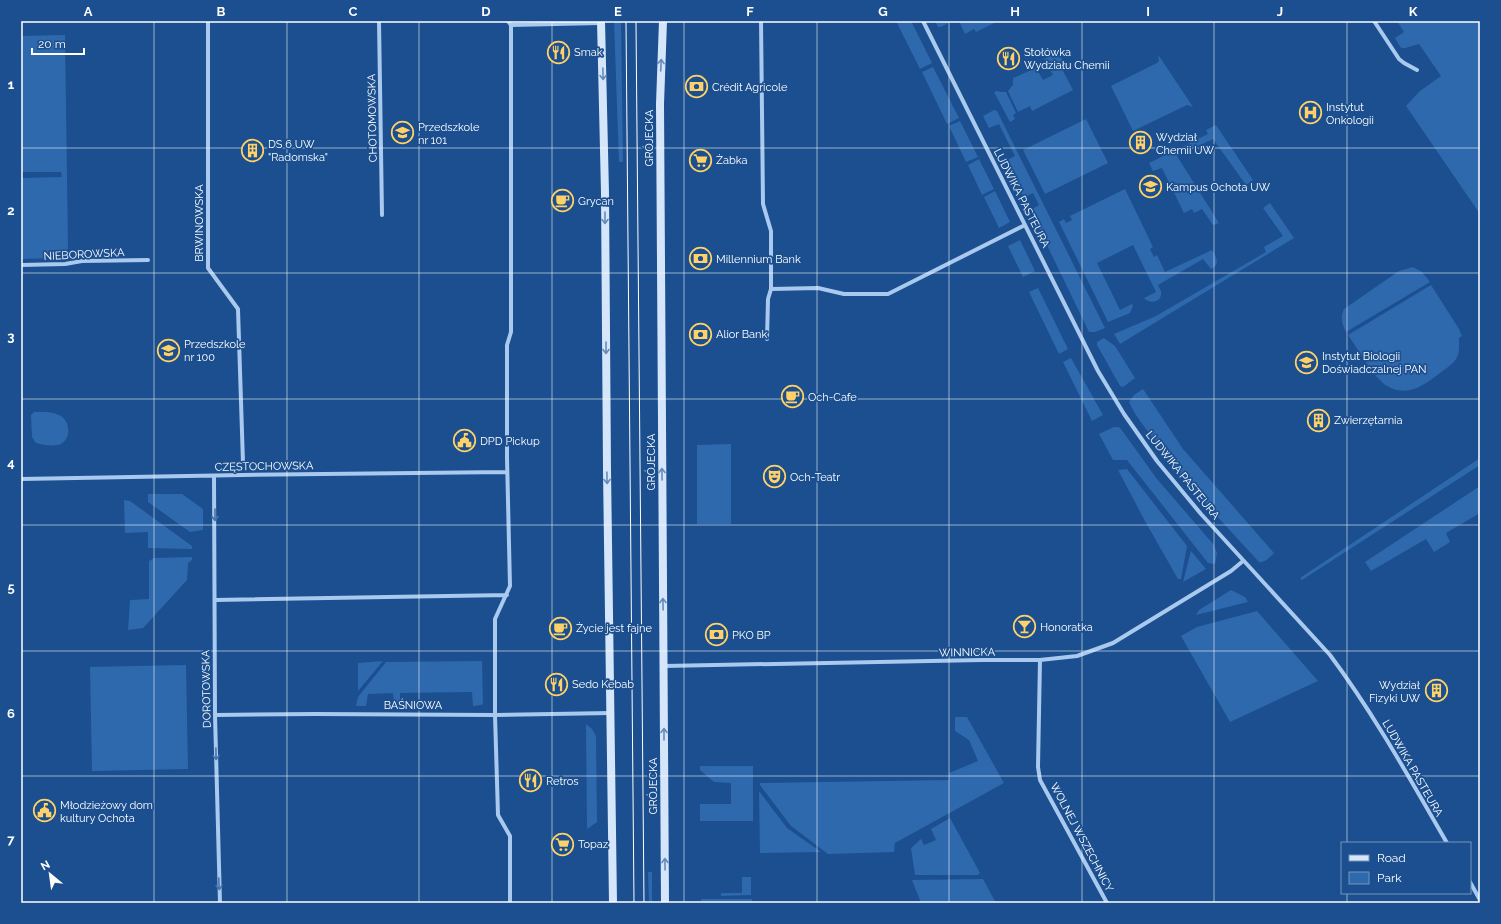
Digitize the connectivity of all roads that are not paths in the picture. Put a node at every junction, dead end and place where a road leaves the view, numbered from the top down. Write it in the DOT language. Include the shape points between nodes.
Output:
graph roads {
  1 [pos="208,21"];
  2 [pos="379,21"];
  3 [pos="663,21"];
  4 [pos="761,21"];
  5 [pos="923,21"];
  6 [pos="1374,21"];
  7 [pos="601,22"];
  8 [pos="509,23"];
  9 [pos="1417,70"];
  10 [pos="382,215"];
  11 [pos="1025,225"];
  12 [pos="148,260"];
  13 [pos="21,265"];
  14 [pos="771,288"];
  15 [pos="768,339"];
  16 [pos="243,463"];
  17 [pos="507,472"];
  18 [pos="214,476"];
  19 [pos="21,479"];
  20 [pos="1243,561"];
  21 [pos="507,595"];
  22 [pos="215,600"];
  23 [pos="1040,660"];
  24 [pos="664,666"];
  25 [pos="611,713"];
  26 [pos="215,715"];
  27 [pos="494,715"];
  28 [pos="1446,842"];
  29 [pos="1471,884"];
  30 [pos="1480,900"];
  31 [pos="220,903"];
  32 [pos="510,903"];
  33 [pos="613,903"];
  34 [pos="665,903"];
  35 [pos="1107,903"];
  1 -- 16 [label="street, BRWINOWSKA" via="208,268 238,309"];
  2 -- 10 [label="street, CHOTOMOWSKA"];
  24 -- 3 [label="main road, GRÓJECKA, one-way" via="660,104"];
  4 -- 14 [label="street" via="762,204 771,232"];
  5 -- 11 [label="street, LUDWIKA PASTEURA"];
  6 -- 9 [label="street" via="1399,59"];
  7 -- 8 [label="street"];
  7 -- 25 [label="main road, one-way"];
  8 -- 17 [label="street" via="511,332 507,345"];
  11 -- 14 [label="street" via="888,294 844,294 818,288"];
  11 -- 20 [label="street, LUDWIKA PASTEURA" via="1091,356 1124,414 1157,461"];
  12 -- 13 [label="street, NIEBOROWSKA" via="82,260 65,264"];
  14 -- 15 [label="street" via="768,299"];
  17 -- 18 [label="street, CZĘSTOCHOWSKA"];
  17 -- 21 [label="street" via="510,586"];
  18 -- 19 [label="street, CZĘSTOCHOWSKA"];
  18 -- 22 [label="street, DOROTOWSKA, one-way"];
  20 -- 23 [label="street, WINNICKA" via="1231,571 1113,643 1077,656"];
  20 -- 28 [label="street, LUDWIKA PASTEURA" via="1330,655 1377,724"];
  21 -- 22 [label="street"];
  21 -- 27 [label="street" via="495,619"];
  22 -- 26 [label="street, DOROTOWSKA"];
  23 -- 24 [label="street, WINNICKA"];
  23 -- 35 [label="street, WOLNEJ WSZECHNICY" via="1040,780"];
  34 -- 24 [label="main road, GRÓJECKA, one-way"];
  25 -- 27 [label="street, BAŚNIOWA"];
  25 -- 33 [label="main road"];
  26 -- 27 [label="street, BAŚNIOWA"];
  26 -- 31 [label="street, DOROTOWSKA, one-way"];
  27 -- 32 [label="street" via="498,815 510,836"];
  29 -- 30 [label="street"];
}
